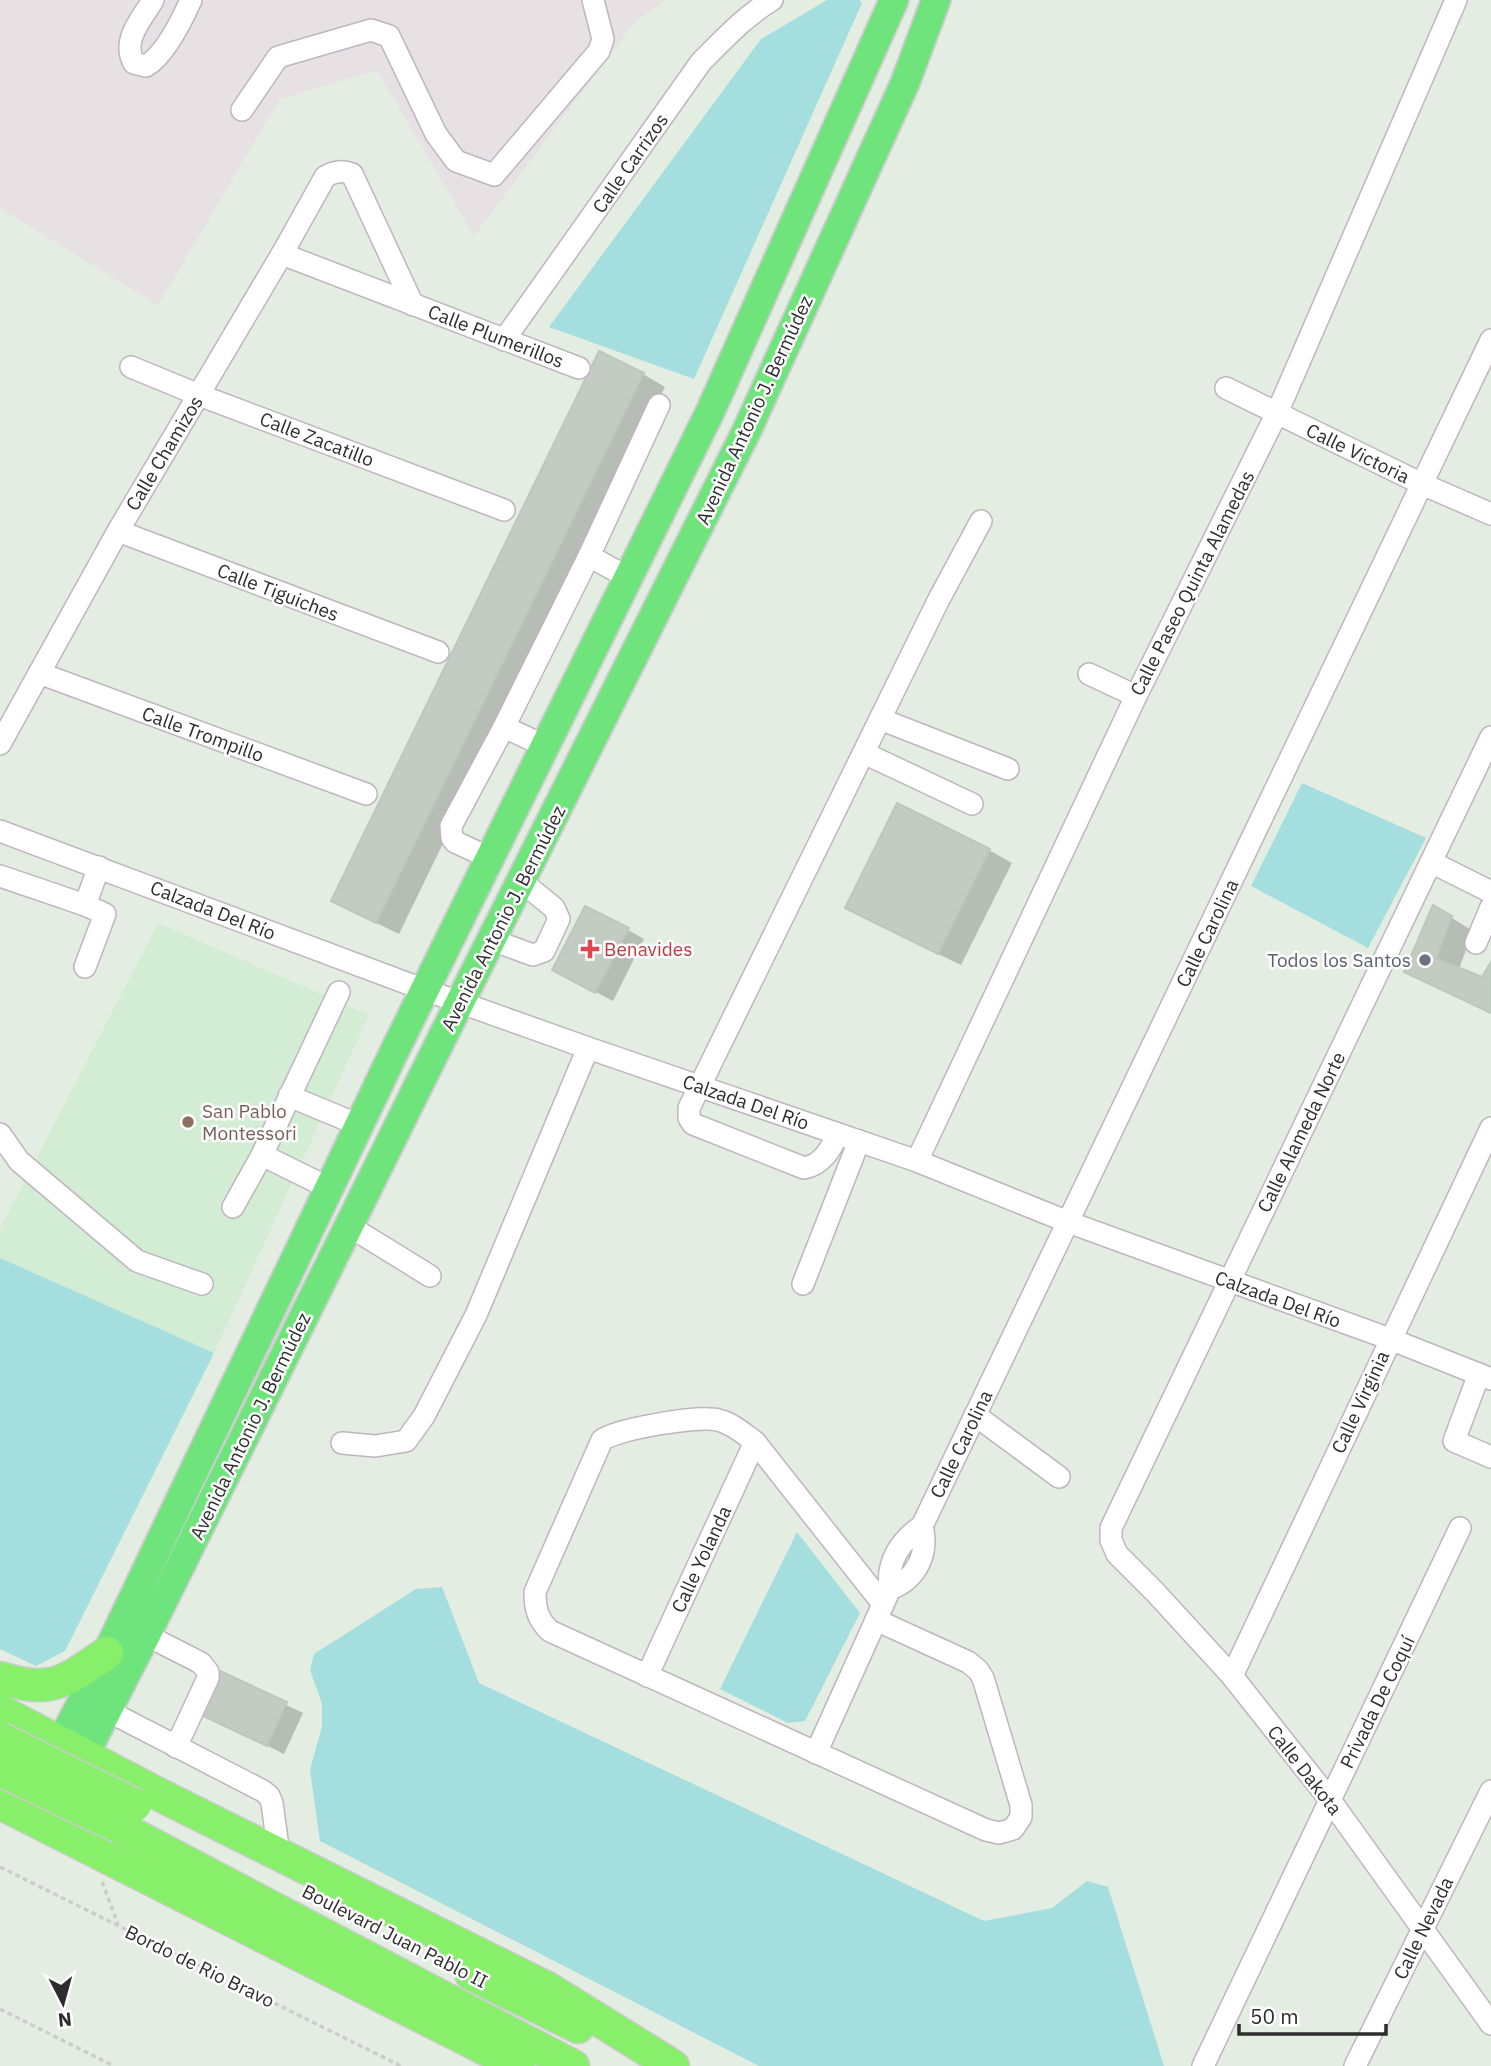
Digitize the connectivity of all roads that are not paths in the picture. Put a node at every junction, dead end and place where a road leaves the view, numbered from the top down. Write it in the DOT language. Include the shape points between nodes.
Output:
graph roads {
  1 [pos="153,0"];
  2 [pos="191,0"];
  3 [pos="593,0"];
  4 [pos="772,0"];
  5 [pos="894,0"];
  6 [pos="936,0"];
  7 [pos="1456,0"];
  8 [pos="242,110"];
  9 [pos="338,171"];
  10 [pos="282,254"];
  11 [pos="413,304"];
  12 [pos="504,340"];
  13 [pos="1491,340"];
  14 [pos="131,367"];
  15 [pos="579,368"];
  16 [pos="1226,388"];
  17 [pos="199,395"];
  18 [pos="659,405"];
  19 [pos="1277,413"];
  20 [pos="1422,484"];
  21 [pos="504,510"];
  22 [pos="1491,514"];
  23 [pos="981,521"];
  24 [pos="118,531"];
  25 [pos="589,556"];
  26 [pos="629,578"];
  27 [pos="438,652"];
  28 [pos="39,673"];
  29 [pos="1089,674"];
  30 [pos="1136,696"];
  31 [pos="880,719"];
  32 [pos="504,727"];
  33 [pos="1491,737"];
  34 [pos="0,744"];
  35 [pos="545,746"];
  36 [pos="863,753"];
  37 [pos="1008,769"];
  38 [pos="366,794"];
  39 [pos="972,804"];
  40 [pos="0,831"];
  41 [pos="490,858"];
  42 [pos="1431,862"];
  43 [pos="99,867"];
  44 [pos="0,876"];
  45 [pos="521,881"];
  46 [pos="1491,892"];
  47 [pos="85,905"];
  48 [pos="1491,907"];
  49 [pos="492,940"];
  50 [pos="1476,943"];
  51 [pos="85,967"];
  52 [pos="425,990"];
  53 [pos="339,992"];
  54 [pos="460,1002"];
  55 [pos="588,1048"];
  56 [pos="699,1086"];
  57 [pos="289,1096"];
  58 [pos="359,1125"];
  59 [pos="1491,1128"];
  60 [pos="0,1134"];
  61 [pos="838,1134"];
  62 [pos="859,1141"];
  63 [pos="262,1155"];
  64 [pos="917,1161"];
  65 [pos="329,1188"];
  66 [pos="233,1207"];
  67 [pos="1068,1222"];
  68 [pos="349,1226"];
  69 [pos="430,1276"];
  70 [pos="1230,1281"];
  71 [pos="202,1284"];
  72 [pos="803,1284"];
  73 [pos="1390,1339"];
  74 [pos="1485,1376"];
  75 [pos="975,1415"];
  76 [pos="755,1442"];
  77 [pos="342,1443"];
  78 [pos="1491,1457"];
  79 [pos="1059,1477"];
  80 [pos="1111,1528"];
  81 [pos="1460,1528"];
  82 [pos="883,1604"];
  83 [pos="146,1635"];
  84 [pos="107,1653"];
  85 [pos="648,1676"];
  86 [pos="1232,1676"];
  87 [pos="0,1678"];
  88 [pos="108,1711"];
  89 [pos="0,1712"];
  90 [pos="0,1738"];
  91 [pos="176,1747"];
  92 [pos="72,1749"];
  93 [pos="816,1753"];
  94 [pos="0,1770"];
  95 [pos="1491,1791"];
  96 [pos="1330,1800"];
  97 [pos="24,1815"];
  98 [pos="130,1821"];
  99 [pos="279,1854"];
  100 [pos="1422,1928"];
  101 [pos="1491,2024"];
  102 [pos="560,2060"];
  103 [pos="519,2066"];
  104 [pos="656,2066"];
  105 [pos="673,2066"];
  106 [pos="1203,2066"];
  107 [pos="1355,2066"];
  1 -- 2 [label="street" via="129,49 134,62 146,65 161,52"];
  3 -- 8 [label="street" via="603,39 599,51 494,175 456,161 436,134 388,36 371,30 278,57"];
  4 -- 12 [label="street, Calle Carrizos" via="701,62"];
  5 -- 26 [label="main road, Avenida Antonio J. Bermúdez" via="710,412"];
  6 -- 45 [label="main road, Avenida Antonio J. Bermúdez" via="905,83 747,430"];
  7 -- 19 [label="street, Calle Paseo Quinta Alamedas"];
  9 -- 10 [label="street, Calle Chamizos" via="325,177"];
  9 -- 11 [label="street, Calle Plumerillos" via="352,174"];
  10 -- 11 [label="street, Calle Plumerillos"];
  10 -- 17 [label="street, Calle Chamizos"];
  11 -- 12 [label="street, Calle Plumerillos"];
  12 -- 15 [label="street, Calle Plumerillos"];
  13 -- 20 [label="street, Calle Carolina"];
  14 -- 17 [label="street, Calle Zacatillo"];
  16 -- 19 [label="street, Calle Victoria"];
  17 -- 21 [label="street, Calle Zacatillo"];
  17 -- 24 [label="street, Calle Chamizos"];
  18 -- 25 [label="street"];
  19 -- 20 [label="street, Calle Victoria"];
  19 -- 30 [label="street, Calle Paseo Quinta Alamedas"];
  20 -- 22 [label="street, Calle Victoria"];
  20 -- 67 [label="street, Calle Carolina"];
  23 -- 31 [label="street"];
  24 -- 27 [label="street, Calle Tiguiches"];
  24 -- 28 [label="street, Calle Chamizos"];
  25 -- 26 [label="street"];
  25 -- 32 [label="street"];
  26 -- 35 [label="main road, Avenida Antonio J. Bermúdez"];
  28 -- 34 [label="street, Calle Chamizos"];
  28 -- 38 [label="street, Calle Trompillo"];
  29 -- 30 [label="street"];
  30 -- 64 [label="street, Calle Paseo Quinta Alamedas"];
  31 -- 36 [label="street"];
  31 -- 37 [label="street"];
  32 -- 35 [label="street"];
  32 -- 41 [label="street" via="451,827 455,842"];
  33 -- 42 [label="street, Calle Alameda Norte"];
  35 -- 41 [label="main road, Avenida Antonio J. Bermúdez"];
  36 -- 39 [label="street"];
  36 -- 56 [label="street"];
  40 -- 43 [label="street, Calzada Del Río"];
  41 -- 52 [label="main road, Avenida Antonio J. Bermúdez"];
  42 -- 46 [label="street"];
  42 -- 70 [label="street, Calle Alameda Norte"];
  43 -- 47 [label="street"];
  43 -- 52 [label="street, Calzada Del Río"];
  44 -- 47 [label="street"];
  45 -- 49 [label="main road, Avenida Antonio J. Bermúdez"];
  45 -- 49 [label="street" via="554,908 559,919 544,951 533,955"];
  47 -- 51 [label="street" via="105,914"];
  48 -- 50 [label="street"];
  49 -- 54 [label="main road, Avenida Antonio J. Bermúdez"];
  52 -- 54 [label="street, Calzada Del Río"];
  52 -- 58 [label="main road, Avenida Antonio J. Bermúdez"];
  53 -- 57 [label="street"];
  54 -- 55 [label="street, Calzada Del Río"];
  54 -- 68 [label="main road, Avenida Antonio J. Bermúdez"];
  55 -- 56 [label="street, Calzada Del Río"];
  55 -- 77 [label="street" via="476,1315 424,1416 406,1441 375,1446"];
  56 -- 61 [label="street, Calzada Del Río"];
  56 -- 61 [label="street" via="689,1108 693,1124 804,1168 817,1164"];
  57 -- 58 [label="street"];
  57 -- 63 [label="street"];
  58 -- 65 [label="main road, Avenida Antonio J. Bermúdez"];
  59 -- 73 [label="street, Calle Virginia"];
  60 -- 71 [label="street" via="19,1161 137,1261"];
  61 -- 62 [label="street, Calzada Del Río"];
  62 -- 64 [label="street, Calzada Del Río"];
  62 -- 72 [label="street"];
  63 -- 65 [label="street"];
  63 -- 66 [label="street"];
  64 -- 67 [label="street, Calzada Del Río"];
  65 -- 84 [label="main road, Avenida Antonio J. Bermúdez"];
  67 -- 70 [label="street, Calzada Del Río"];
  67 -- 75 [label="street, Calle Carolina"];
  68 -- 69 [label="street"];
  68 -- 83 [label="main road, Avenida Antonio J. Bermúdez"];
  70 -- 73 [label="street, Calzada Del Río"];
  70 -- 80 [label="street, Calle Alameda Norte"];
  73 -- 74 [label="street, Calzada Del Río"];
  73 -- 86 [label="street, Calle Virginia"];
  74 -- 78 [label="street" via="1454,1441"];
  75 -- 79 [label="street"];
  75 -- 82 [label="street, Calle Carolina" via="922,1526 925,1547 917,1567"];
  76 -- 82 [label="street"];
  76 -- 85 [label="street, Calle Yolanda"];
  76 -- 85 [label="street" via="735,1427 707,1418 617,1433 599,1444 535,1600 540,1623 550,1632"];
  80 -- 86 [label="street, Calle Dakota" via="1116,1555"];
  81 -- 96 [label="street, Privada De Coquí"];
  82 -- 93 [label="street, Calle Carolina"];
  82 -- 93 [label="street" via="978,1670 1021,1817 1013,1829 992,1832"];
  83 -- 88 [label="main road, Avenida Antonio J. Bermúdez"];
  83 -- 91 [label="street" via="201,1663 208,1672"];
  84 -- 87 [label="highway" via="56,1683 36,1687"];
  84 -- 92 [label="main road, Avenida Antonio J. Bermúdez"];
  85 -- 93 [label="street"];
  86 -- 96 [label="street, Calle Dakota"];
  88 -- 91 [label="street"];
  88 -- 92 [label="main road, Avenida Antonio J. Bermúdez"];
  89 -- 92 [label="highway"];
  90 -- 98 [label="highway, bridge"];
  91 -- 99 [label="street" via="269,1796"];
  92 -- 97 [label="main road, Avenida Antonio J. Bermúdez"];
  92 -- 98 [label="highway"];
  94 -- 98 [label="highway, bridge"];
  95 -- 100 [label="street, Calle Nevada"];
  96 -- 100 [label="street, Calle Dakota"];
  96 -- 106 [label="street, Privada De Coquí"];
  97 -- 98 [label="highway"];
  98 -- 99 [label="highway"];
  98 -- 102 [label="highway, Boulevard Juan Pablo II"];
  98 -- 103 [label="highway"];
  98 -- 104 [label="highway, Boulevard Juan Pablo II"];
  99 -- 105 [label="highway" via="549,1989"];
  100 -- 101 [label="street, Calle Dakota"];
  100 -- 107 [label="street, Calle Nevada"];
}
